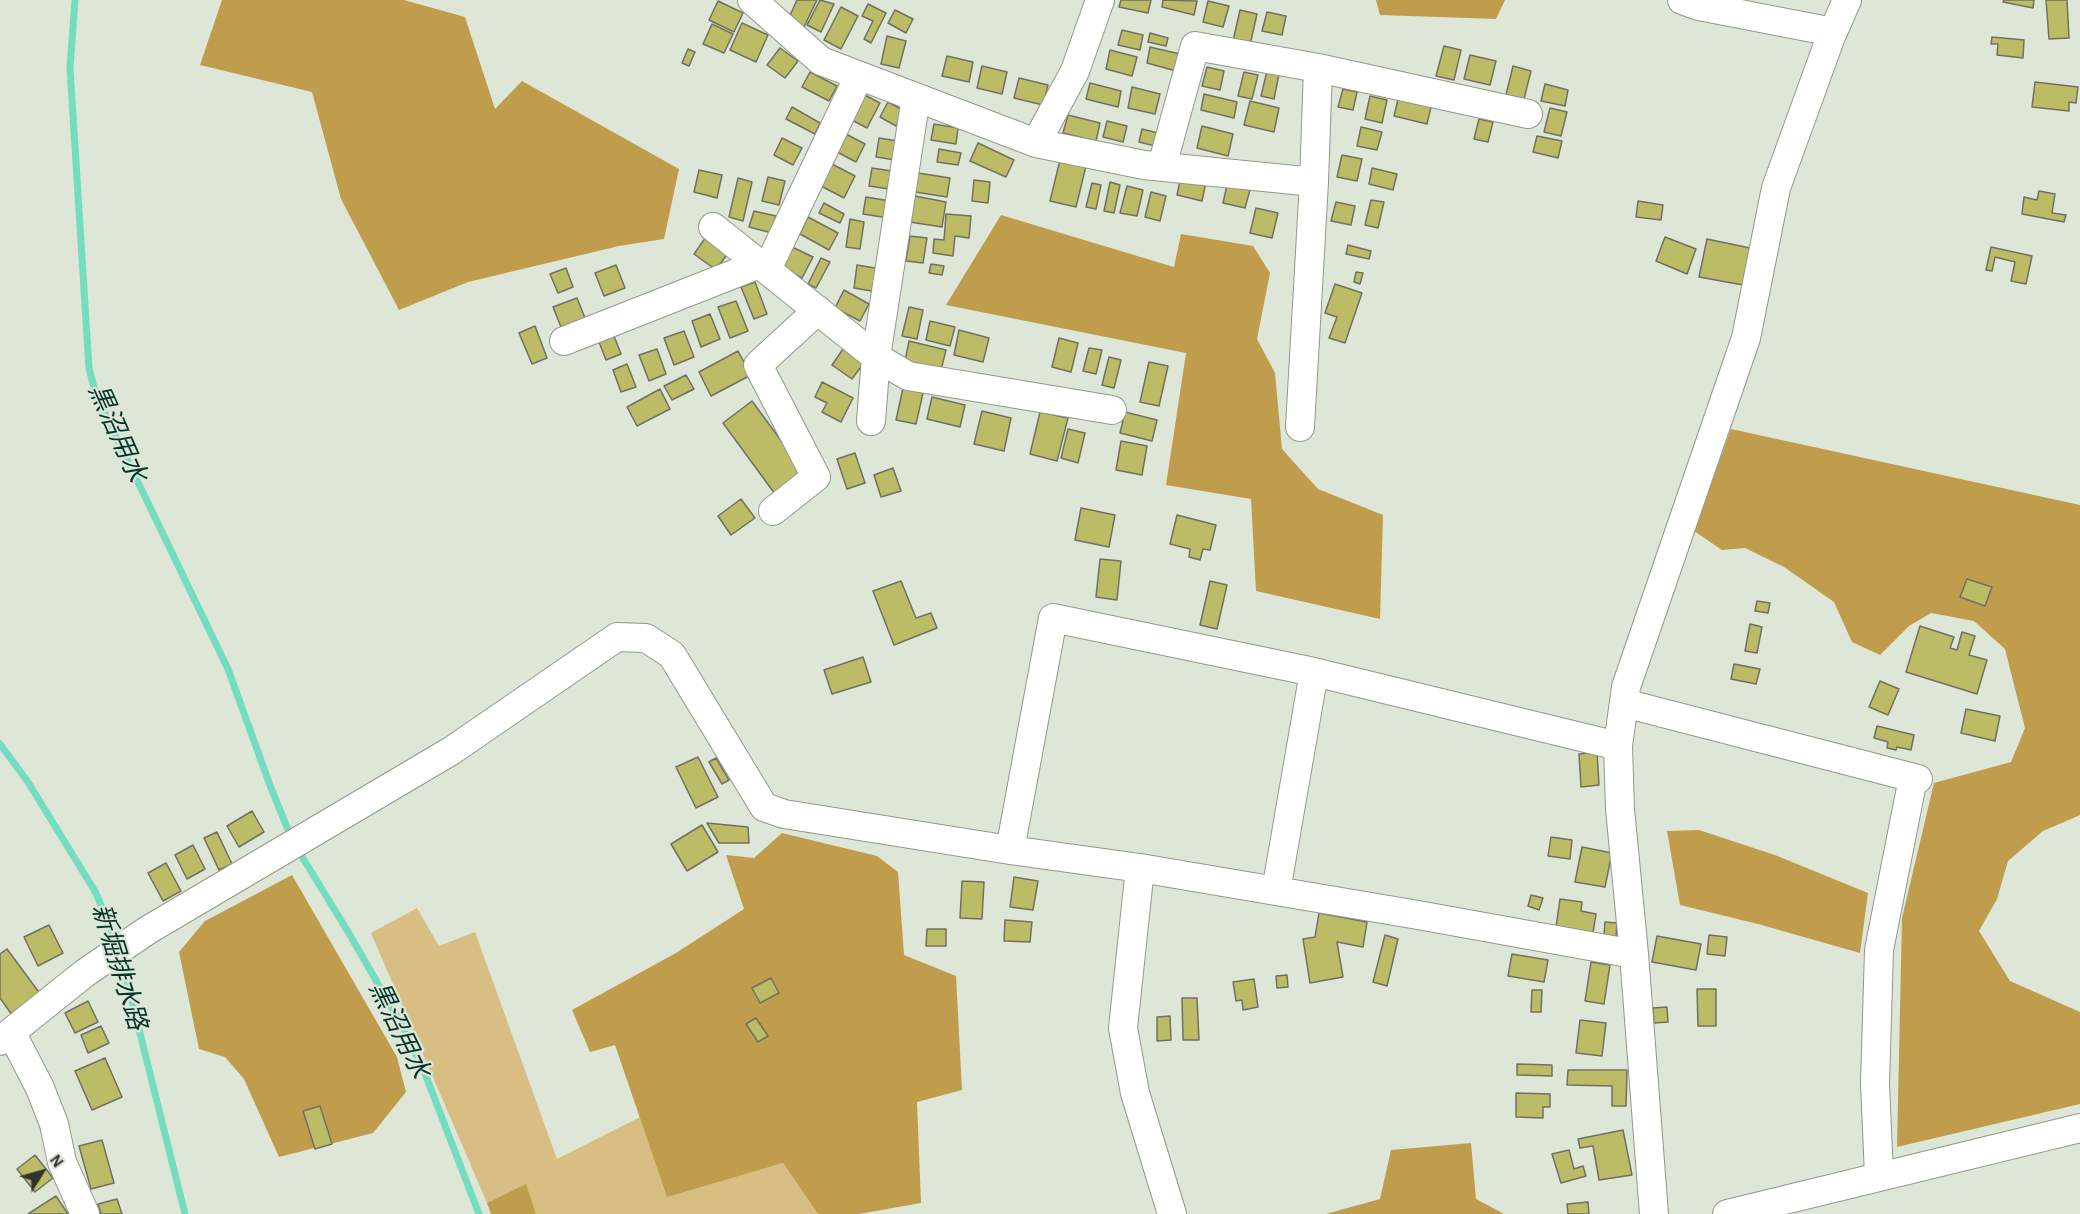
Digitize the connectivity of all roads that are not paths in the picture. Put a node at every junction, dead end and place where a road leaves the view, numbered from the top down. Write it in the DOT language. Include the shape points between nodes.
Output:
graph roads {
  1 [pos="752,0"];
  2 [pos="1100,0"];
  3 [pos="1682,0"];
  4 [pos="1846,0"];
  5 [pos="1833,32"];
  6 [pos="1318,68"];
  7 [pos="860,76"];
  8 [pos="916,97"];
  9 [pos="1528,114"];
  10 [pos="1036,143"];
  11 [pos="1162,166"];
  12 [pos="1314,182"];
  13 [pos="713,227"];
  14 [pos="761,264"];
  15 [pos="818,310"];
  16 [pos="564,341"];
  17 [pos="876,357"];
  18 [pos="1112,410"];
  19 [pos="871,421"];
  20 [pos="1300,427"];
  21 [pos="773,512"];
  22 [pos="1314,672"];
  23 [pos="1624,703"];
  24 [pos="1618,746"];
  25 [pos="1010,850"];
  26 [pos="1140,868"];
  27 [pos="1276,891"];
  28 [pos="1634,954"];
  29 [pos="5,1036"];
  30 [pos="2080,1128"];
  31 [pos="1879,1176"];
  32 [pos="85,1214"];
  33 [pos="1172,1214"];
  34 [pos="1654,1214"];
  35 [pos="1727,1214"];
  1 -- 7 [label="street" via="821,61"];
  2 -- 10 [label="street" via="1075,70"];
  3 -- 5 [label="street"];
  4 -- 5 [label="street"];
  5 -- 23 [label="street" via="1776,188 1746,338 1626,687"];
  6 -- 9 [label="street"];
  6 -- 11 [label="street" via="1195,46"];
  6 -- 12 [label="street"];
  7 -- 8 [label="street"];
  7 -- 14 [label="street" via="772,260"];
  8 -- 10 [label="street"];
  8 -- 17 [label="street"];
  10 -- 11 [label="street"];
  11 -- 12 [label="street"];
  12 -- 20 [label="street"];
  13 -- 14 [label="street"];
  14 -- 15 [label="street"];
  14 -- 16 [label="street"];
  15 -- 17 [label="street"];
  15 -- 21 [label="street" via="758,365 816,477"];
  17 -- 18 [label="street" via="908,376"];
  17 -- 19 [label="street"];
  22 -- 24 [label="street"];
  22 -- 25 [label="street" via="1053,618"];
  22 -- 27 [label="street"];
  23 -- 24 [label="street"];
  23 -- 31 [label="street" via="1916,779 1879,950 1875,1083"];
  24 -- 28 [label="street"];
  25 -- 26 [label="street"];
  25 -- 29 [label="street" via="784,814 764,807 672,655 646,638 617,638 451,751 147,930"];
  26 -- 27 [label="street"];
  26 -- 33 [label="street" via="1123,1028 1135,1093"];
  27 -- 28 [label="street"];
  28 -- 34 [label="street"];
  29 -- 32 [label="street" via="40,1088 54,1124 62,1162"];
  30 -- 31 [label="street"];
  31 -- 35 [label="street"];
}
